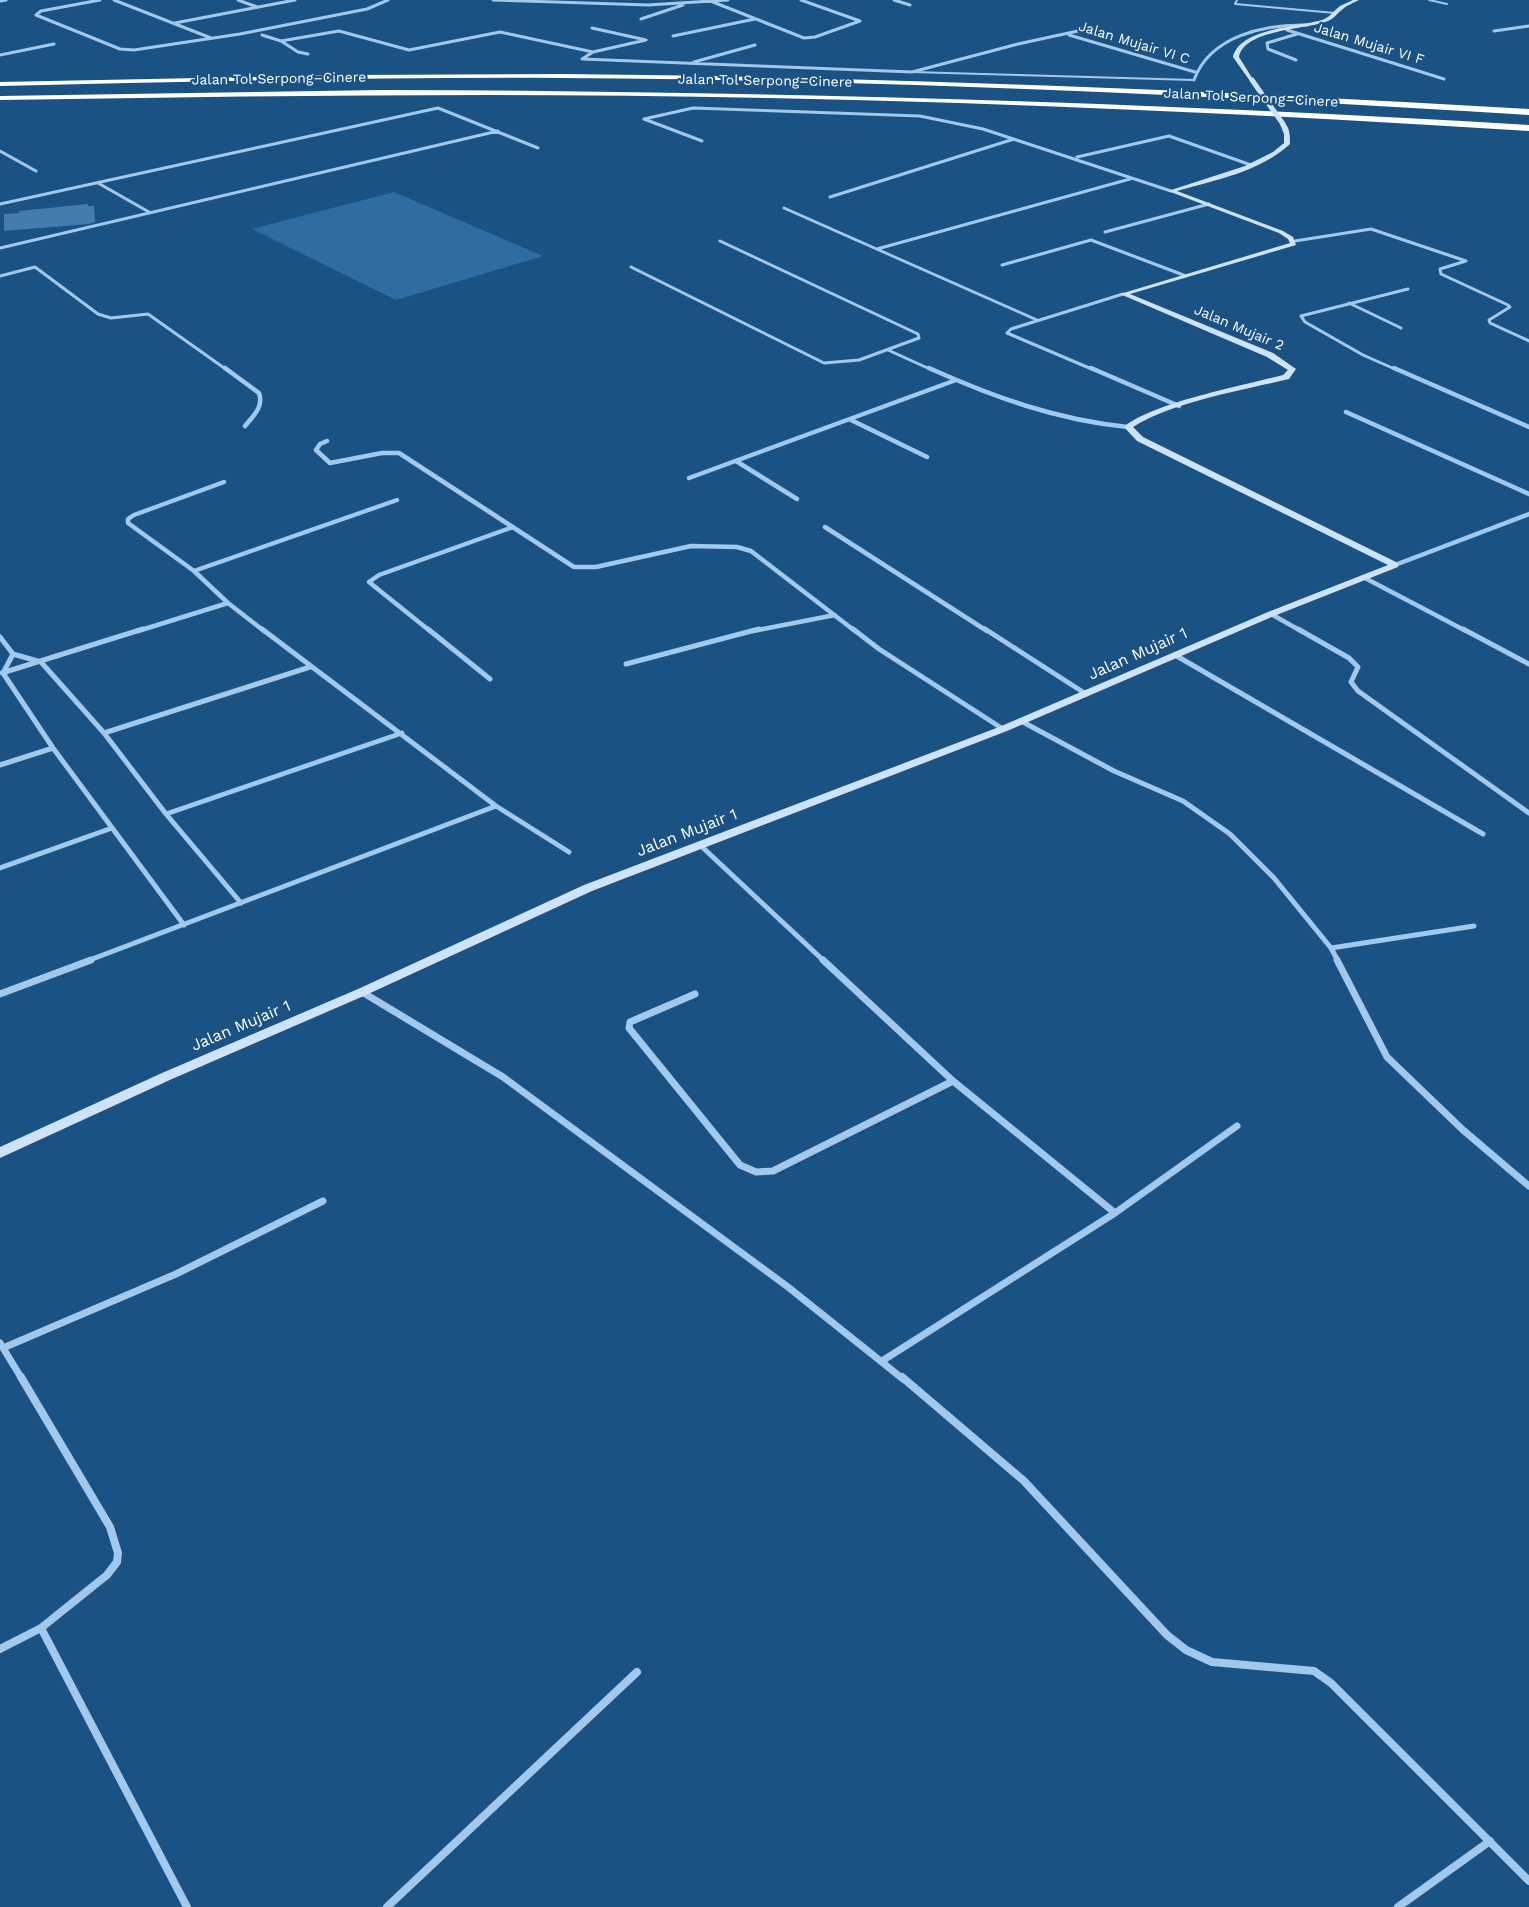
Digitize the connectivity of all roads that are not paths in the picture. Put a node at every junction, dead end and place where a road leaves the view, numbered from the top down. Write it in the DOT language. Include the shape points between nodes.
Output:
graph roads {
  1 [pos="6,0"];
  2 [pos="100,0"];
  3 [pos="114,0"];
  4 [pos="238,0"];
  5 [pos="295,0"];
  6 [pos="388,0"];
  7 [pos="493,0"];
  8 [pos="647,0"];
  9 [pos="728,0"];
  10 [pos="801,0"];
  11 [pos="894,0"];
  12 [pos="1237,0"];
  13 [pos="1357,0"];
  14 [pos="1429,0"];
  15 [pos="0,1"];
  16 [pos="712,2"];
  17 [pos="690,3"];
  18 [pos="648,4"];
  19 [pos="1447,4"];
  20 [pos="910,5"];
  21 [pos="257,7"];
  22 [pos="1334,15"];
  23 [pos="641,19"];
  24 [pos="755,19"];
  25 [pos="174,23"];
  26 [pos="1307,25"];
  27 [pos="1529,26"];
  28 [pos="592,28"];
  29 [pos="1087,29"];
  30 [pos="1287,30"];
  31 [pos="1494,31"];
  32 [pos="1298,33"];
  33 [pos="1066,34"];
  34 [pos="262,35"];
  35 [pos="673,36"];
  36 [pos="212,38"];
  37 [pos="281,41"];
  38 [pos="54,44"];
  39 [pos="755,45"];
  40 [pos="593,52"];
  41 [pos="308,54"];
  42 [pos="0,55"];
  43 [pos="1296,60"];
  44 [pos="688,64"];
  45 [pos="912,72"];
  46 [pos="1196,72"];
  47 [pos="1444,78"];
  48 [pos="1194,80"];
  49 [pos="0,84"];
  50 [pos="0,98"];
  51 [pos="1529,112"];
  52 [pos="1529,128"];
  53 [pos="499,131"];
  54 [pos="1014,139"];
  55 [pos="702,141"];
  56 [pos="538,148"];
  57 [pos="0,151"];
  58 [pos="1075,158"];
  59 [pos="1251,165"];
  60 [pos="36,171"];
  61 [pos="1132,178"];
  62 [pos="97,183"];
  63 [pos="1171,191"];
  64 [pos="830,197"];
  65 [pos="0,204"];
  66 [pos="1209,204"];
  67 [pos="784,208"];
  68 [pos="149,213"];
  69 [pos="1106,232"];
  70 [pos="720,241"];
  71 [pos="1295,241"];
  72 [pos="0,248"];
  73 [pos="876,249"];
  74 [pos="1002,265"];
  75 [pos="631,267"];
  76 [pos="0,276"];
  77 [pos="1186,276"];
  78 [pos="1408,289"];
  79 [pos="1123,294"];
  80 [pos="1349,303"];
  81 [pos="1038,320"];
  82 [pos="1401,328"];
  83 [pos="1529,341"];
  84 [pos="888,350"];
  85 [pos="956,380"];
  86 [pos="1179,406"];
  87 [pos="1346,412"];
  88 [pos="851,420"];
  89 [pos="245,426"];
  90 [pos="1128,427"];
  91 [pos="1529,427"];
  92 [pos="327,441"];
  93 [pos="927,457"];
  94 [pos="736,461"];
  95 [pos="689,478"];
  96 [pos="224,482"];
  97 [pos="1529,494"];
  98 [pos="797,499"];
  99 [pos="397,500"];
  100 [pos="1529,514"];
  101 [pos="513,527"];
  102 [pos="825,527"];
  103 [pos="1395,565"];
  104 [pos="194,571"];
  105 [pos="1363,577"];
  106 [pos="228,603"];
  107 [pos="1271,614"];
  108 [pos="835,615"];
  109 [pos="0,637"];
  110 [pos="13,654"];
  111 [pos="1175,655"];
  112 [pos="41,662"];
  113 [pos="626,664"];
  114 [pos="1529,664"];
  115 [pos="310,667"];
  116 [pos="2,673"];
  117 [pos="490,680"];
  118 [pos="1086,694"];
  119 [pos="1021,721"];
  120 [pos="1003,729"];
  121 [pos="104,733"];
  122 [pos="402,733"];
  123 [pos="53,748"];
  124 [pos="0,765"];
  125 [pos="496,806"];
  126 [pos="1529,813"];
  127 [pos="166,814"];
  128 [pos="112,828"];
  129 [pos="1483,834"];
  130 [pos="700,845"];
  131 [pos="570,852"];
  132 [pos="0,868"];
  133 [pos="241,903"];
  134 [pos="184,925"];
  135 [pos="1474,926"];
  136 [pos="1331,948"];
  137 [pos="362,992"];
  138 [pos="0,994"];
  139 [pos="695,994"];
  140 [pos="953,1081"];
  141 [pos="1237,1126"];
  142 [pos="0,1153"];
  143 [pos="1529,1186"];
  144 [pos="323,1202"];
  145 [pos="1115,1214"];
  146 [pos="2,1346"];
  147 [pos="882,1361"];
  148 [pos="41,1628"];
  149 [pos="0,1649"];
  150 [pos="637,1672"];
  151 [pos="1490,1842"];
  152 [pos="1529,1881"];
  153 [pos="187,1907"];
  154 [pos="387,1907"];
  155 [pos="1398,1907"];
  1 -- 15 [label="street"];
  2 -- 36 [label="street" via="36,15 127,50"];
  3 -- 25 [label="street"];
  4 -- 21 [label="street"];
  5 -- 21 [label="street"];
  6 -- 36 [label="street" via="367,9"];
  7 -- 18 [label="street"];
  8 -- 18 [label="street"];
  9 -- 16 [label="street"];
  10 -- 24 [label="street" via="860,21 807,38"];
  11 -- 20 [label="street"];
  12 -- 22 [label="lane" via="1235,4"];
  13 -- 22 [label="street"];
  14 -- 19 [label="lane"];
  16 -- 17 [label="street"];
  16 -- 24 [label="street"];
  17 -- 18 [label="street"];
  17 -- 23 [label="street"];
  21 -- 25 [label="street"];
  22 -- 26 [label="street"];
  24 -- 35 [label="street"];
  25 -- 36 [label="street"];
  26 -- 30 [label="street"];
  26 -- 46 [label="street" via="1287,24 1246,34 1208,53"];
  27 -- 31 [label="street"];
  28 -- 40 [label="street" via="646,40"];
  29 -- 33 [label="street"];
  30 -- 32 [label="street, Jalan Mujair VI F"];
  30 -- 59 [label="street, bridge" via="1260,36 1239,48 1236,57 1287,134 1287,144 1278,152"];
  32 -- 43 [label="street" via="1267,43 1268,49"];
  32 -- 47 [label="street, Jalan Mujair VI F"];
  33 -- 45 [label="street"];
  33 -- 46 [label="street, Jalan Mujair VI C"];
  34 -- 37 [label="street"];
  37 -- 40 [label="street" via="339,31 409,50 500,32"];
  37 -- 41 [label="street"];
  38 -- 42 [label="street"];
  39 -- 44 [label="street"];
  40 -- 44 [label="street" via="582,59"];
  44 -- 45 [label="street"];
  45 -- 48 [label="lane"];
  46 -- 48 [label="street"];
  49 -- 51 [label="highway, Jalan Tol Serpong–Cinere" via="560,76 854,81 1144,90"];
  50 -- 52 [label="highway, Jalan Tol Serpong–Cinere" via="547,91 861,96 1140,105"];
  53 -- 56 [label="street"];
  53 -- 62 [label="street" via="443,109 431,109"];
  53 -- 68 [label="street"];
  54 -- 55 [label="street" via="952,121 885,113 693,108 644,119"];
  54 -- 58 [label="street"];
  54 -- 64 [label="street"];
  57 -- 60 [label="street"];
  58 -- 59 [label="street" via="1169,136"];
  58 -- 61 [label="street"];
  59 -- 63 [label="street"];
  61 -- 63 [label="street"];
  61 -- 73 [label="street"];
  62 -- 65 [label="street"];
  62 -- 68 [label="street"];
  63 -- 66 [label="street"];
  66 -- 69 [label="street"];
  66 -- 71 [label="street"];
  67 -- 73 [label="street"];
  68 -- 72 [label="street"];
  70 -- 84 [label="street" via="919,335"];
  71 -- 77 [label="street" via="1290,246"];
  71 -- 83 [label="street" via="1371,229 1466,261 1440,269 1441,274 1508,304 1510,307 1490,323"];
  73 -- 81 [label="street"];
  74 -- 77 [label="street" via="1091,240"];
  75 -- 84 [label="street" via="824,363"];
  76 -- 89 [label="street" via="35,267 99,316 148,314 259,393 261,406"];
  77 -- 79 [label="street"];
  78 -- 80 [label="street"];
  79 -- 81 [label="street"];
  79 -- 86 [label="street, Jalan Mujair 2" via="1270,355 1292,369 1286,377"];
  80 -- 82 [label="street"];
  80 -- 91 [label="street" via="1301,316 1363,355"];
  81 -- 86 [label="street" via="1007,333"];
  84 -- 85 [label="street"];
  85 -- 88 [label="street"];
  85 -- 90 [label="street" via="1047,415"];
  86 -- 90 [label="street, Jalan Mujair 2"];
  87 -- 97 [label="street"];
  88 -- 93 [label="street"];
  88 -- 94 [label="street"];
  90 -- 103 [label="street" via="1140,439"];
  92 -- 101 [label="street" via="316,450 330,463 399,453"];
  94 -- 95 [label="street"];
  94 -- 98 [label="street"];
  96 -- 104 [label="street" via="128,519 128,523"];
  99 -- 104 [label="street"];
  100 -- 103 [label="street"];
  101 -- 108 [label="street" via="574,567 585,569 703,546 739,546 760,557"];
  101 -- 117 [label="street" via="369,582"];
  102 -- 118 [label="street"];
  103 -- 105 [label="street, Jalan Mujair 1"];
  104 -- 106 [label="street"];
  105 -- 107 [label="street, Jalan Mujair 1"];
  105 -- 114 [label="street"];
  106 -- 112 [label="street"];
  106 -- 115 [label="street"];
  107 -- 111 [label="street, Jalan Mujair 1"];
  107 -- 126 [label="street" via="1349,658 1358,668 1351,682 1358,691"];
  108 -- 113 [label="street" via="772,626"];
  108 -- 120 [label="street" via="879,649"];
  109 -- 110 [label="street"];
  110 -- 112 [label="street"];
  110 -- 116 [label="street"];
  111 -- 118 [label="street, Jalan Mujair 1"];
  111 -- 129 [label="street"];
  112 -- 116 [label="street"];
  112 -- 121 [label="street"];
  115 -- 121 [label="street"];
  115 -- 122 [label="street"];
  116 -- 123 [label="street"];
  118 -- 119 [label="street, Jalan Mujair 1"];
  119 -- 120 [label="street, Jalan Mujair 1"];
  119 -- 136 [label="street" via="1114,771 1183,801 1230,834 1274,878"];
  120 -- 130 [label="street, Jalan Mujair 1"];
  121 -- 127 [label="street"];
  122 -- 125 [label="street"];
  122 -- 127 [label="street"];
  123 -- 124 [label="street"];
  123 -- 128 [label="street"];
  125 -- 131 [label="street"];
  125 -- 133 [label="street"];
  127 -- 133 [label="street"];
  128 -- 132 [label="street"];
  128 -- 134 [label="street"];
  130 -- 137 [label="street, Jalan Mujair 1" via="588,888"];
  130 -- 140 [label="street"];
  133 -- 134 [label="street"];
  134 -- 138 [label="street"];
  135 -- 136 [label="street"];
  136 -- 143 [label="street" via="1387,1058 1462,1130"];
  137 -- 142 [label="street, Jalan Mujair 1"];
  137 -- 147 [label="street" via="503,1077"];
  139 -- 140 [label="street" via="643,1015 630,1022 629,1028 747,1170 761,1174 773,1171"];
  140 -- 145 [label="street"];
  141 -- 145 [label="street"];
  144 -- 146 [label="street" via="176,1274"];
  145 -- 147 [label="street"];
  146 -- 148 [label="street" via="110,1527 118,1552 117,1562 107,1575"];
  147 -- 151 [label="street" via="1024,1481 1186,1650 1212,1662 1314,1671 1346,1696"];
  148 -- 149 [label="street"];
  148 -- 153 [label="street"];
  150 -- 154 [label="street"];
  151 -- 152 [label="street"];
  151 -- 155 [label="street"];
}
